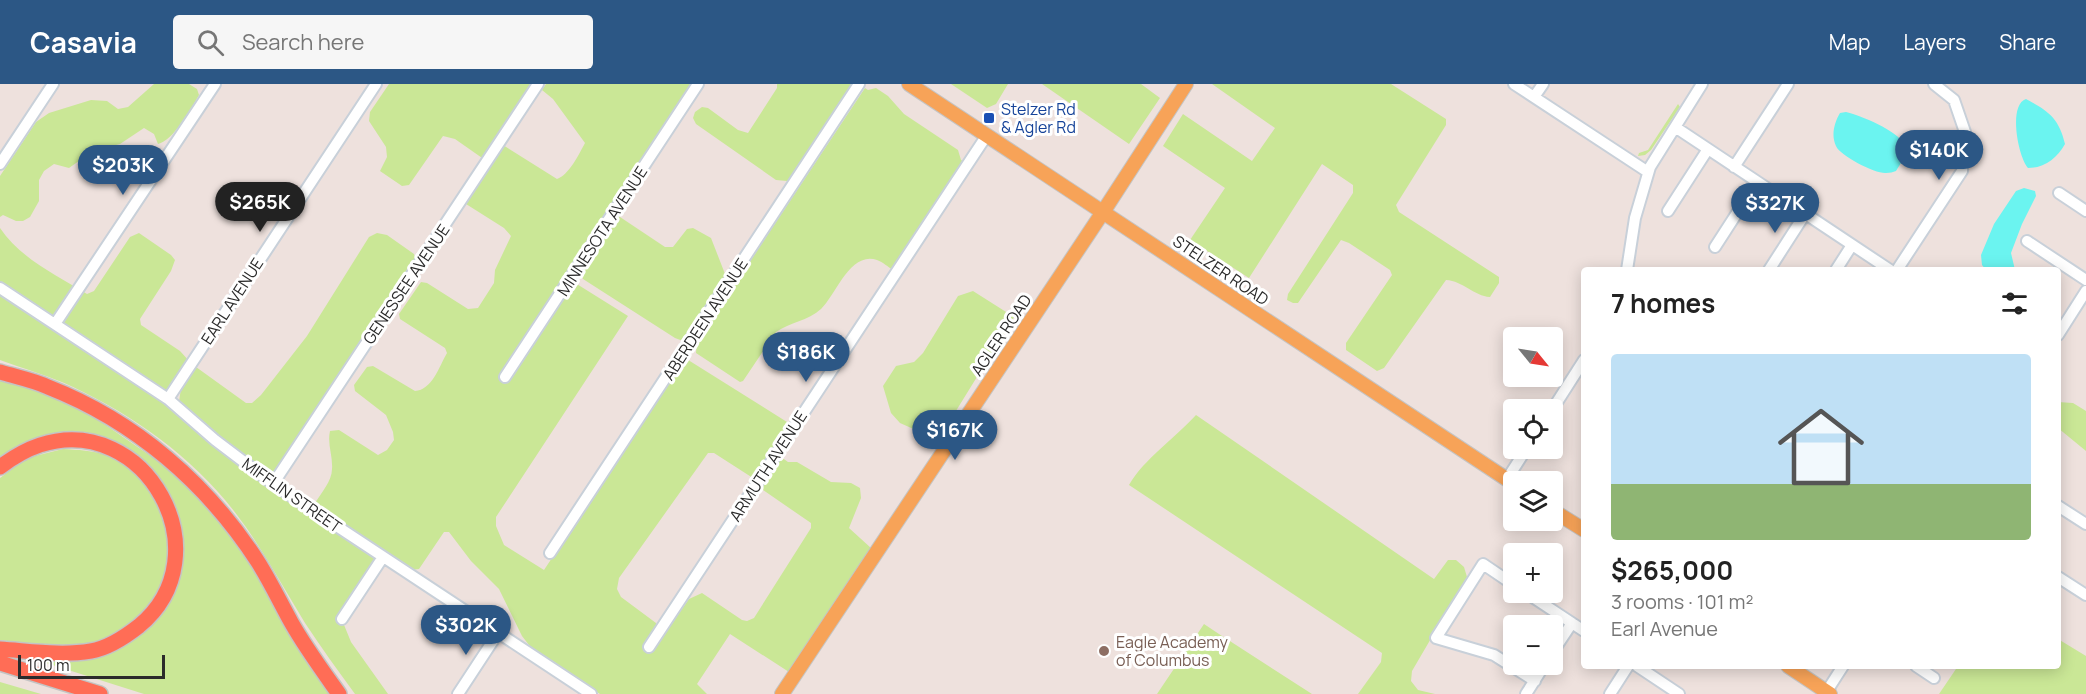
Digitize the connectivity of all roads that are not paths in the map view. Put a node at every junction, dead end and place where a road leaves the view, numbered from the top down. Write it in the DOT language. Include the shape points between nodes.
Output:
graph roads {
  1 [pos="53,84"];
  2 [pos="214,84"];
  3 [pos="376,84"];
  4 [pos="538,84"];
  5 [pos="698,84"];
  6 [pos="859,84"];
  7 [pos="909,84"];
  8 [pos="1186,84"];
  9 [pos="1514,84"];
  10 [pos="1543,84"];
  11 [pos="1702,84"];
  12 [pos="1788,84"];
  13 [pos="1934,84"];
  14 [pos="1534,98"];
  15 [pos="1674,127"];
  16 [pos="987,135"];
  17 [pos="1708,149"];
  18 [pos="0,164"];
  19 [pos="1734,167"];
  20 [pos="1648,172"];
  21 [pos="1757,182"];
  22 [pos="2059,193"];
  23 [pos="1668,211"];
  24 [pos="2086,211"];
  25 [pos="1103,212"];
  26 [pos="1805,214"];
  27 [pos="2027,241"];
  28 [pos="1852,245"];
  29 [pos="1715,247"];
  30 [pos="1627,267"];
  31 [pos="1771,267"];
  32 [pos="1838,267"];
  33 [pos="1885,267"];
  34 [pos="1899,267"];
  35 [pos="2086,280"];
  36 [pos="0,288"];
  37 [pos="2086,291"];
  38 [pos="2082,303"];
  39 [pos="55,324"];
  40 [pos="2061,331"];
  41 [pos="1581,365"];
  42 [pos="0,372"];
  43 [pos="505,377"];
  44 [pos="168,399"];
  45 [pos="1559,399"];
  46 [pos="0,467"];
  47 [pos="1503,477"];
  48 [pos="273,484"];
  49 [pos="2061,508"];
  50 [pos="1563,517"];
  51 [pos="2086,524"];
  52 [pos="1581,528"];
  53 [pos="550,554"];
  54 [pos="383,557"];
  55 [pos="1503,578"];
  56 [pos="2061,579"];
  57 [pos="2086,595"];
  58 [pos="1542,603"];
  59 [pos="342,620"];
  60 [pos="1572,623"];
  61 [pos="1581,629"];
  62 [pos="498,633"];
  63 [pos="1563,636"];
  64 [pos="649,647"];
  65 [pos="0,649"];
  66 [pos="0,663"];
  67 [pos="1626,669"];
  68 [pos="1644,669"];
  69 [pos="1792,669"];
  70 [pos="1841,669"];
  71 [pos="1920,669"];
  72 [pos="1539,675"];
  73 [pos="1934,678"];
  74 [pos="1535,681"];
  75 [pos="1827,693"];
  76 [pos="100,694"];
  77 [pos="339,694"];
  78 [pos="458,694"];
  79 [pos="591,694"];
  80 [pos="782,694"];
  81 [pos="1527,694"];
  82 [pos="1610,694"];
  83 [pos="1679,694"];
  1 -- 18 [label="street"];
  2 -- 39 [label="street"];
  3 -- 44 [label="street, EARL AVENUE"];
  4 -- 48 [label="street, GENESSEE AVENUE"];
  5 -- 43 [label="street, MINNESOTA AVENUE"];
  6 -- 53 [label="street, ABERDEEN AVENUE"];
  7 -- 16 [label="main road, STELZER ROAD"];
  8 -- 25 [label="main road, AGLER ROAD"];
  9 -- 14 [label="street"];
  10 -- 14 [label="street"];
  11 -- 15 [label="street"];
  12 -- 19 [label="street"];
  13 -- 34 [label="street" via="1954,100 1965,132 1962,171"];
  14 -- 20 [label="street"];
  15 -- 17 [label="street"];
  15 -- 20 [label="street"];
  16 -- 25 [label="main road, STELZER ROAD"];
  16 -- 64 [label="street, ARMUTH AVENUE"];
  17 -- 19 [label="street"];
  17 -- 23 [label="street"];
  19 -- 21 [label="street"];
  20 -- 30 [label="street"];
  21 -- 26 [label="street"];
  21 -- 29 [label="street"];
  22 -- 24 [label="street"];
  25 -- 47 [label="main road, STELZER ROAD"];
  25 -- 80 [label="main road, AGLER ROAD"];
  26 -- 28 [label="street"];
  26 -- 31 [label="street"];
  27 -- 35 [label="street"];
  28 -- 32 [label="street"];
  28 -- 33 [label="street"];
  36 -- 39 [label="street, MIFFLIN STREET"];
  37 -- 38 [label="street"];
  38 -- 40 [label="street"];
  39 -- 44 [label="street, MIFFLIN STREET"];
  41 -- 45 [label="street"];
  42 -- 77 [label="highway" via="46,386 93,407 137,434 193,481 247,546"];
  44 -- 48 [label="street, MIFFLIN STREET"];
  46 -- 65 [label="highway" via="39,445 60,441 108,447 148,475 170,512 176,538 173,570 162,597 144,621 114,643 92,651 64,653"];
  48 -- 54 [label="street, MIFFLIN STREET"];
  49 -- 51 [label="street"];
  50 -- 52 [label="main road"];
  54 -- 59 [label="street"];
  54 -- 62 [label="street, MIFFLIN STREET"];
  55 -- 74 [label="street" via="1483,564 1436,638 1494,655"];
  56 -- 57 [label="street"];
  58 -- 60 [label="street"];
  60 -- 61 [label="street"];
  60 -- 63 [label="street"];
  62 -- 78 [label="street"];
  62 -- 79 [label="street, MIFFLIN STREET"];
  66 -- 76 [label="highway"];
  67 -- 82 [label="street"];
  68 -- 83 [label="street"];
  69 -- 75 [label="main road"];
  70 -- 75 [label="street"];
  71 -- 73 [label="street"];
  72 -- 74 [label="street"];
  74 -- 81 [label="street"];
}
